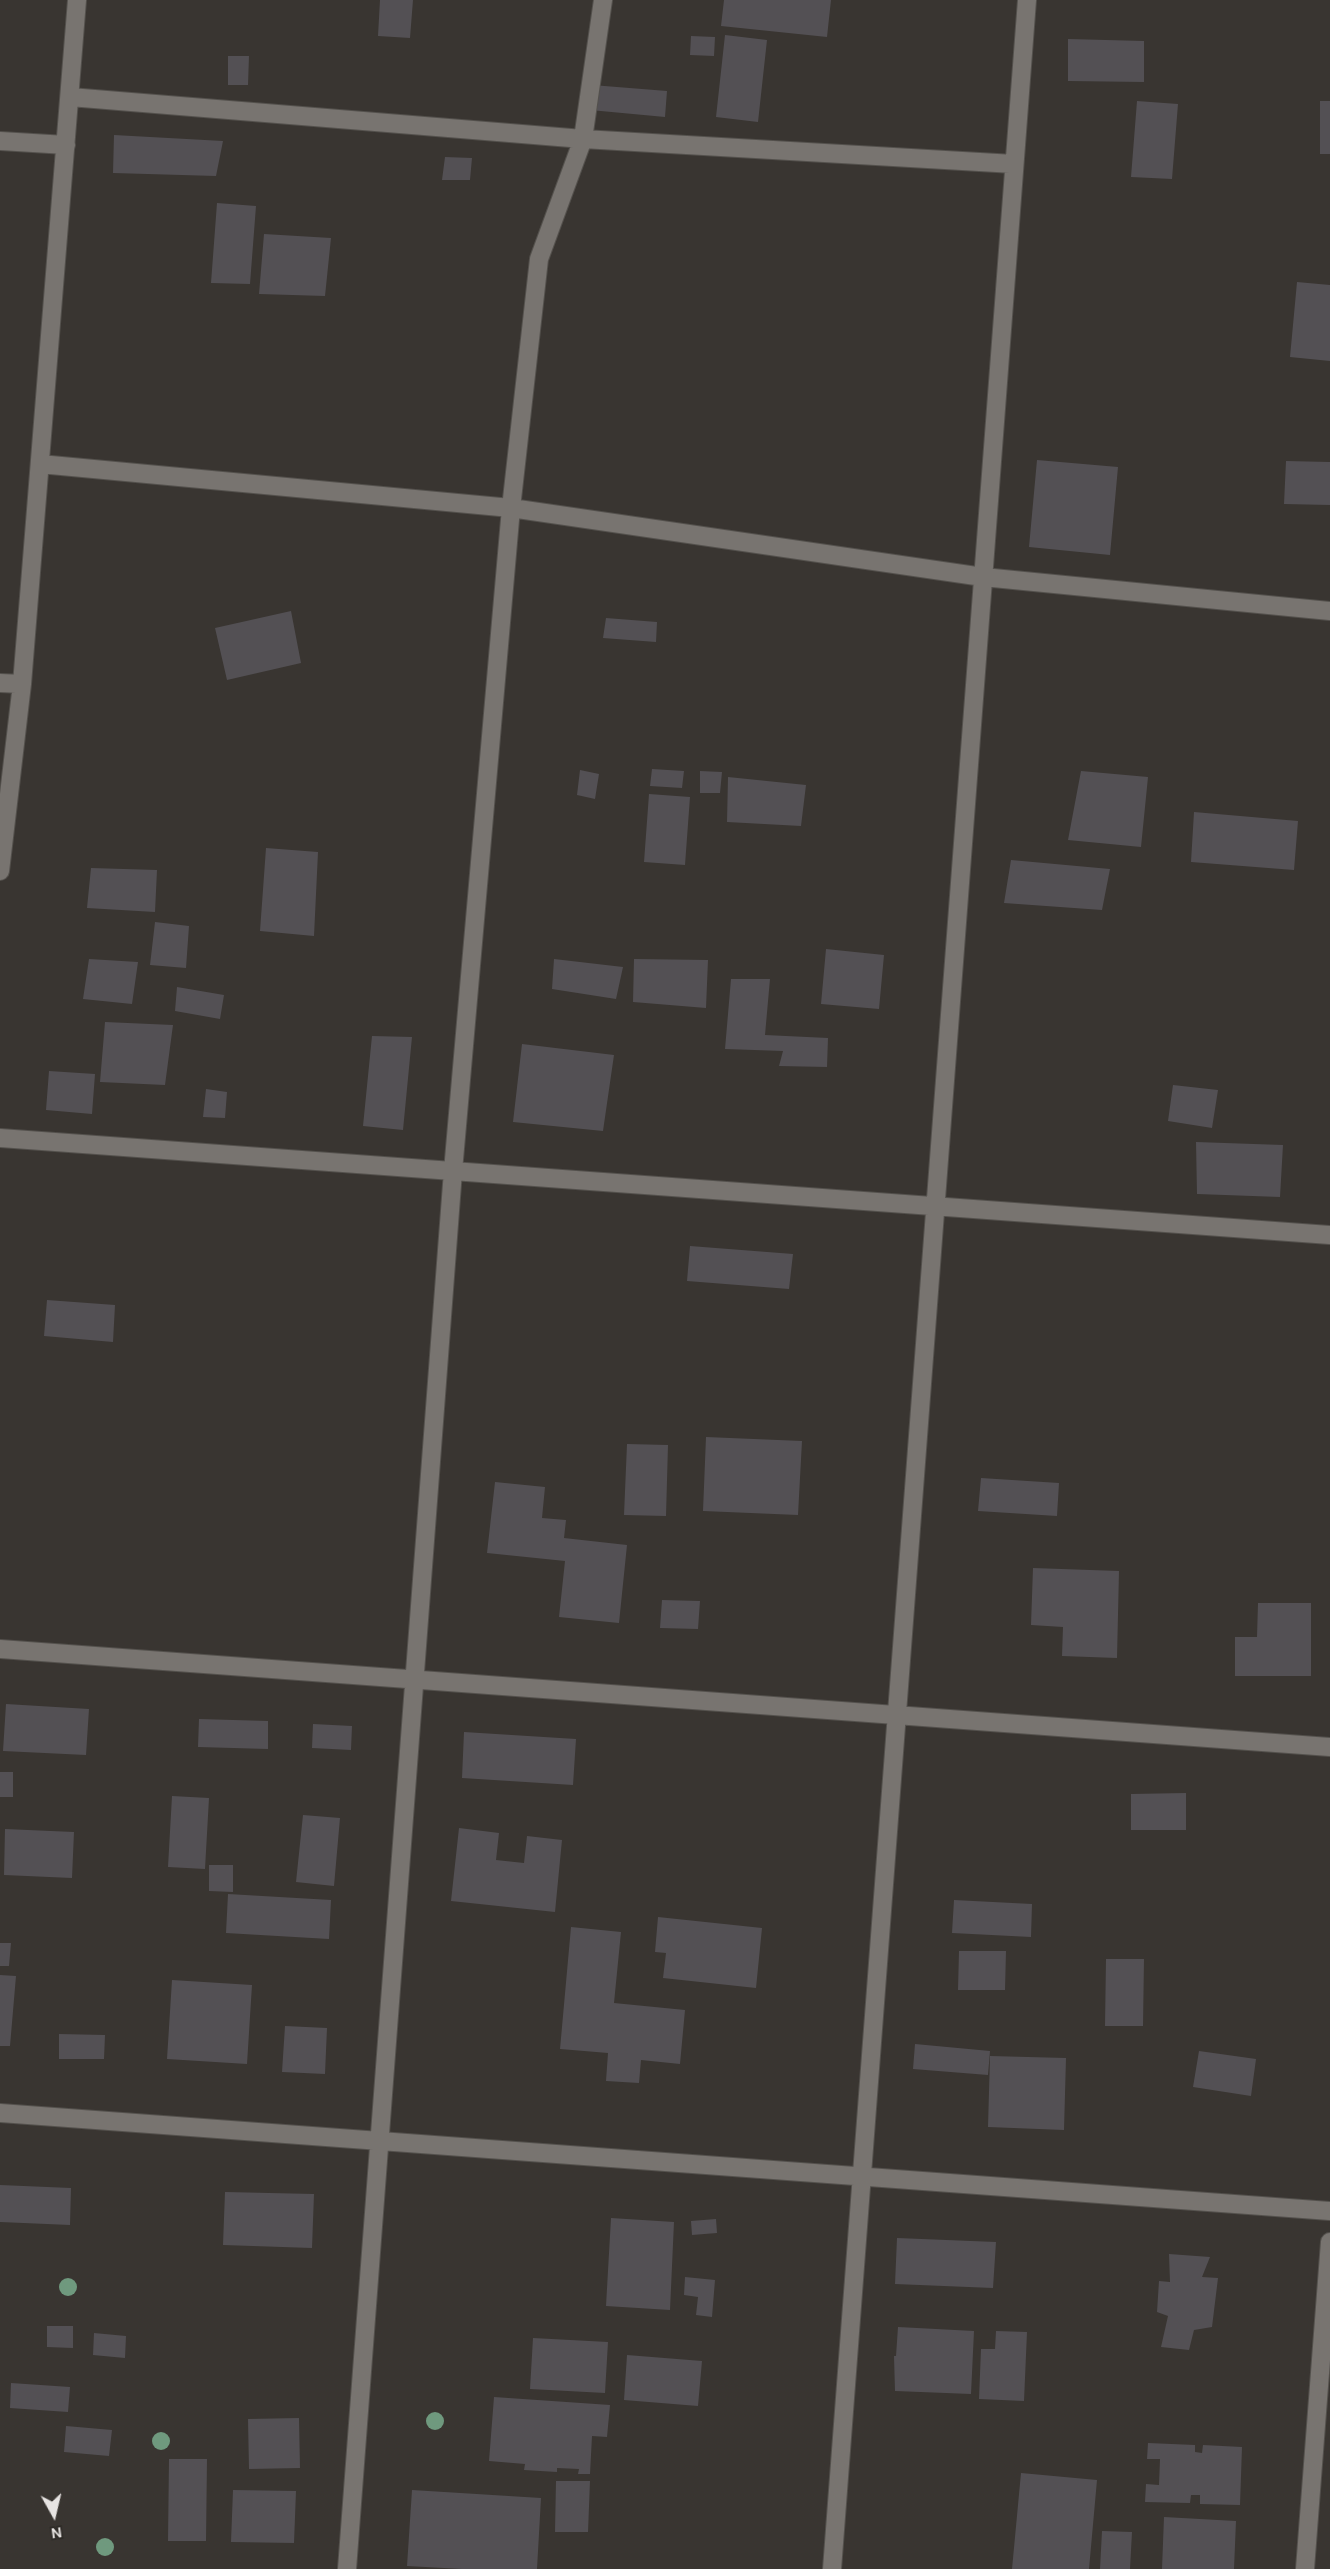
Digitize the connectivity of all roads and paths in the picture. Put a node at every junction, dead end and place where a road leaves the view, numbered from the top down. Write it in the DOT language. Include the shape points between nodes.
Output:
graph roads {
  1 [pos="76,0"];
  2 [pos="603,0"];
  3 [pos="1027,0"];
  4 [pos="69,97"];
  5 [pos="583,139"];
  6 [pos="0,141"];
  7 [pos="66,145"];
  8 [pos="1014,164"];
  9 [pos="40,464"];
  10 [pos="511,508"];
  11 [pos="983,576"];
  12 [pos="1330,611"];
  13 [pos="0,683"];
  14 [pos="22,684"];
  15 [pos="0,871"];
  16 [pos="0,1138"];
  17 [pos="453,1171"];
  18 [pos="936,1206"];
  19 [pos="1330,1235"];
  20 [pos="0,1649"];
  21 [pos="415,1680"];
  22 [pos="897,1715"];
  23 [pos="1330,1747"];
  24 [pos="0,2113"];
  25 [pos="379,2141"];
  26 [pos="862,2177"];
  27 [pos="1330,2211"];
  28 [pos="1330,2242"];
  29 [pos="347,2569"];
  30 [pos="832,2569"];
  31 [pos="1305,2569"];
  1 -- 4 [label="street"];
  2 -- 5 [label="street"];
  3 -- 8 [label="street"];
  4 -- 5 [label="street"];
  4 -- 7 [label="street"];
  5 -- 8 [label="street"];
  5 -- 10 [label="street" via="539,259"];
  6 -- 7 [label="street"];
  7 -- 9 [label="street"];
  8 -- 11 [label="street"];
  9 -- 10 [label="street"];
  9 -- 14 [label="street"];
  10 -- 11 [label="street"];
  10 -- 17 [label="street"];
  11 -- 12 [label="street"];
  11 -- 18 [label="street"];
  13 -- 14 [label="street"];
  14 -- 15 [label="street"];
  16 -- 17 [label="street"];
  17 -- 18 [label="street"];
  17 -- 21 [label="street"];
  18 -- 19 [label="street"];
  18 -- 22 [label="street"];
  20 -- 21 [label="street"];
  21 -- 22 [label="street"];
  21 -- 25 [label="street"];
  22 -- 23 [label="street"];
  22 -- 26 [label="street"];
  24 -- 25 [label="street"];
  25 -- 26 [label="street"];
  25 -- 29 [label="street"];
  26 -- 27 [label="street"];
  26 -- 30 [label="street"];
  28 -- 31 [label="street"];
}
